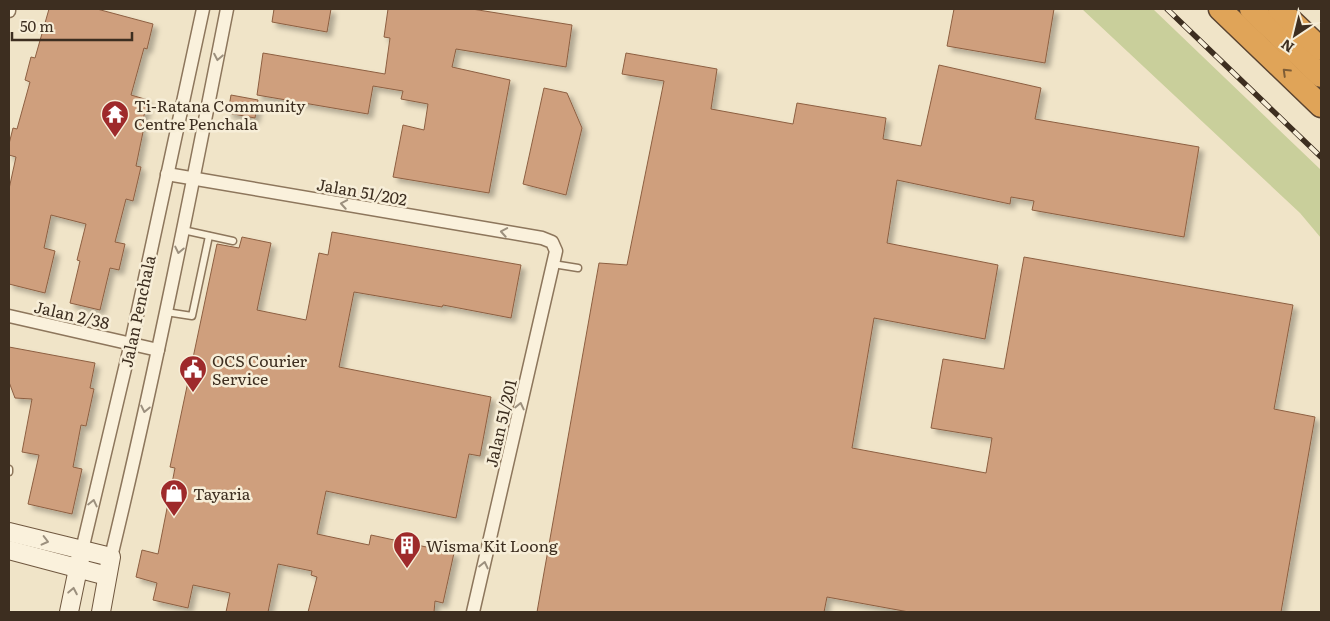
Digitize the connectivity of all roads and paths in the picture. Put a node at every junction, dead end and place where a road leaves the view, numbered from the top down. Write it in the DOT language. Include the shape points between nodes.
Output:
graph roads {
  1 [pos="204,9"];
  2 [pos="227,9"];
  3 [pos="1220,9"];
  4 [pos="1251,9"];
  5 [pos="1279,9"];
  6 [pos="1321,49"];
  7 [pos="1321,76"];
  8 [pos="1321,106"];
  9 [pos="167,174"];
  10 [pos="193,178"];
  11 [pos="183,230"];
  12 [pos="208,236"];
  13 [pos="233,241"];
  14 [pos="552,242"];
  15 [pos="553,264"];
  16 [pos="578,268"];
  17 [pos="166,312"];
  18 [pos="9,316"];
  19 [pos="131,343"];
  20 [pos="158,350"];
  21 [pos="9,532"];
  22 [pos="9,550"];
  23 [pos="82,550"];
  24 [pos="111,557"];
  25 [pos="78,569"];
  26 [pos="107,576"];
  27 [pos="69,612"];
  28 [pos="101,612"];
  29 [pos="473,612"];
  1 -- 9 [label="street, Jalan Penchala"];
  2 -- 10 [label="street, Jalan Penchala, one-way"];
  8 -- 3 [label="highway, one-way"];
  4 -- 7 [label="highway"];
  5 -- 6 [label="highway"];
  9 -- 10 [label="street, Jalan 51/202"];
  9 -- 19 [label="street, Jalan Penchala"];
  10 -- 11 [label="street, Jalan Penchala"];
  14 -- 10 [label="street, Jalan 51/202, one-way"];
  11 -- 12 [label="lane"];
  11 -- 17 [label="street, Jalan Penchala, one-way"];
  12 -- 13 [label="lane"];
  12 -- 17 [label="lane" via="192,316"];
  14 -- 15 [label="street, Jalan 51/201" via="556,250"];
  15 -- 16 [label="lane"];
  29 -- 15 [label="street, Jalan 51/201, one-way"];
  17 -- 20 [label="street, Jalan Penchala"];
  18 -- 19 [label="street, Jalan 2/38"];
  19 -- 20 [label="street, Jalan 2/38"];
  23 -- 19 [label="street, Jalan Penchala, one-way"];
  20 -- 24 [label="street, Jalan Penchala, one-way"];
  21 -- 23 [label="main road, one-way"];
  22 -- 25 [label="main road"];
  23 -- 24 [label="main road"];
  23 -- 25 [label="main road, Jalan Penchala"];
  24 -- 26 [label="main road, Jalan Penchala"];
  25 -- 26 [label="main road"];
  27 -- 25 [label="main road, Jalan Penchala, one-way"];
  26 -- 28 [label="main road, Jalan Penchala"];
}
